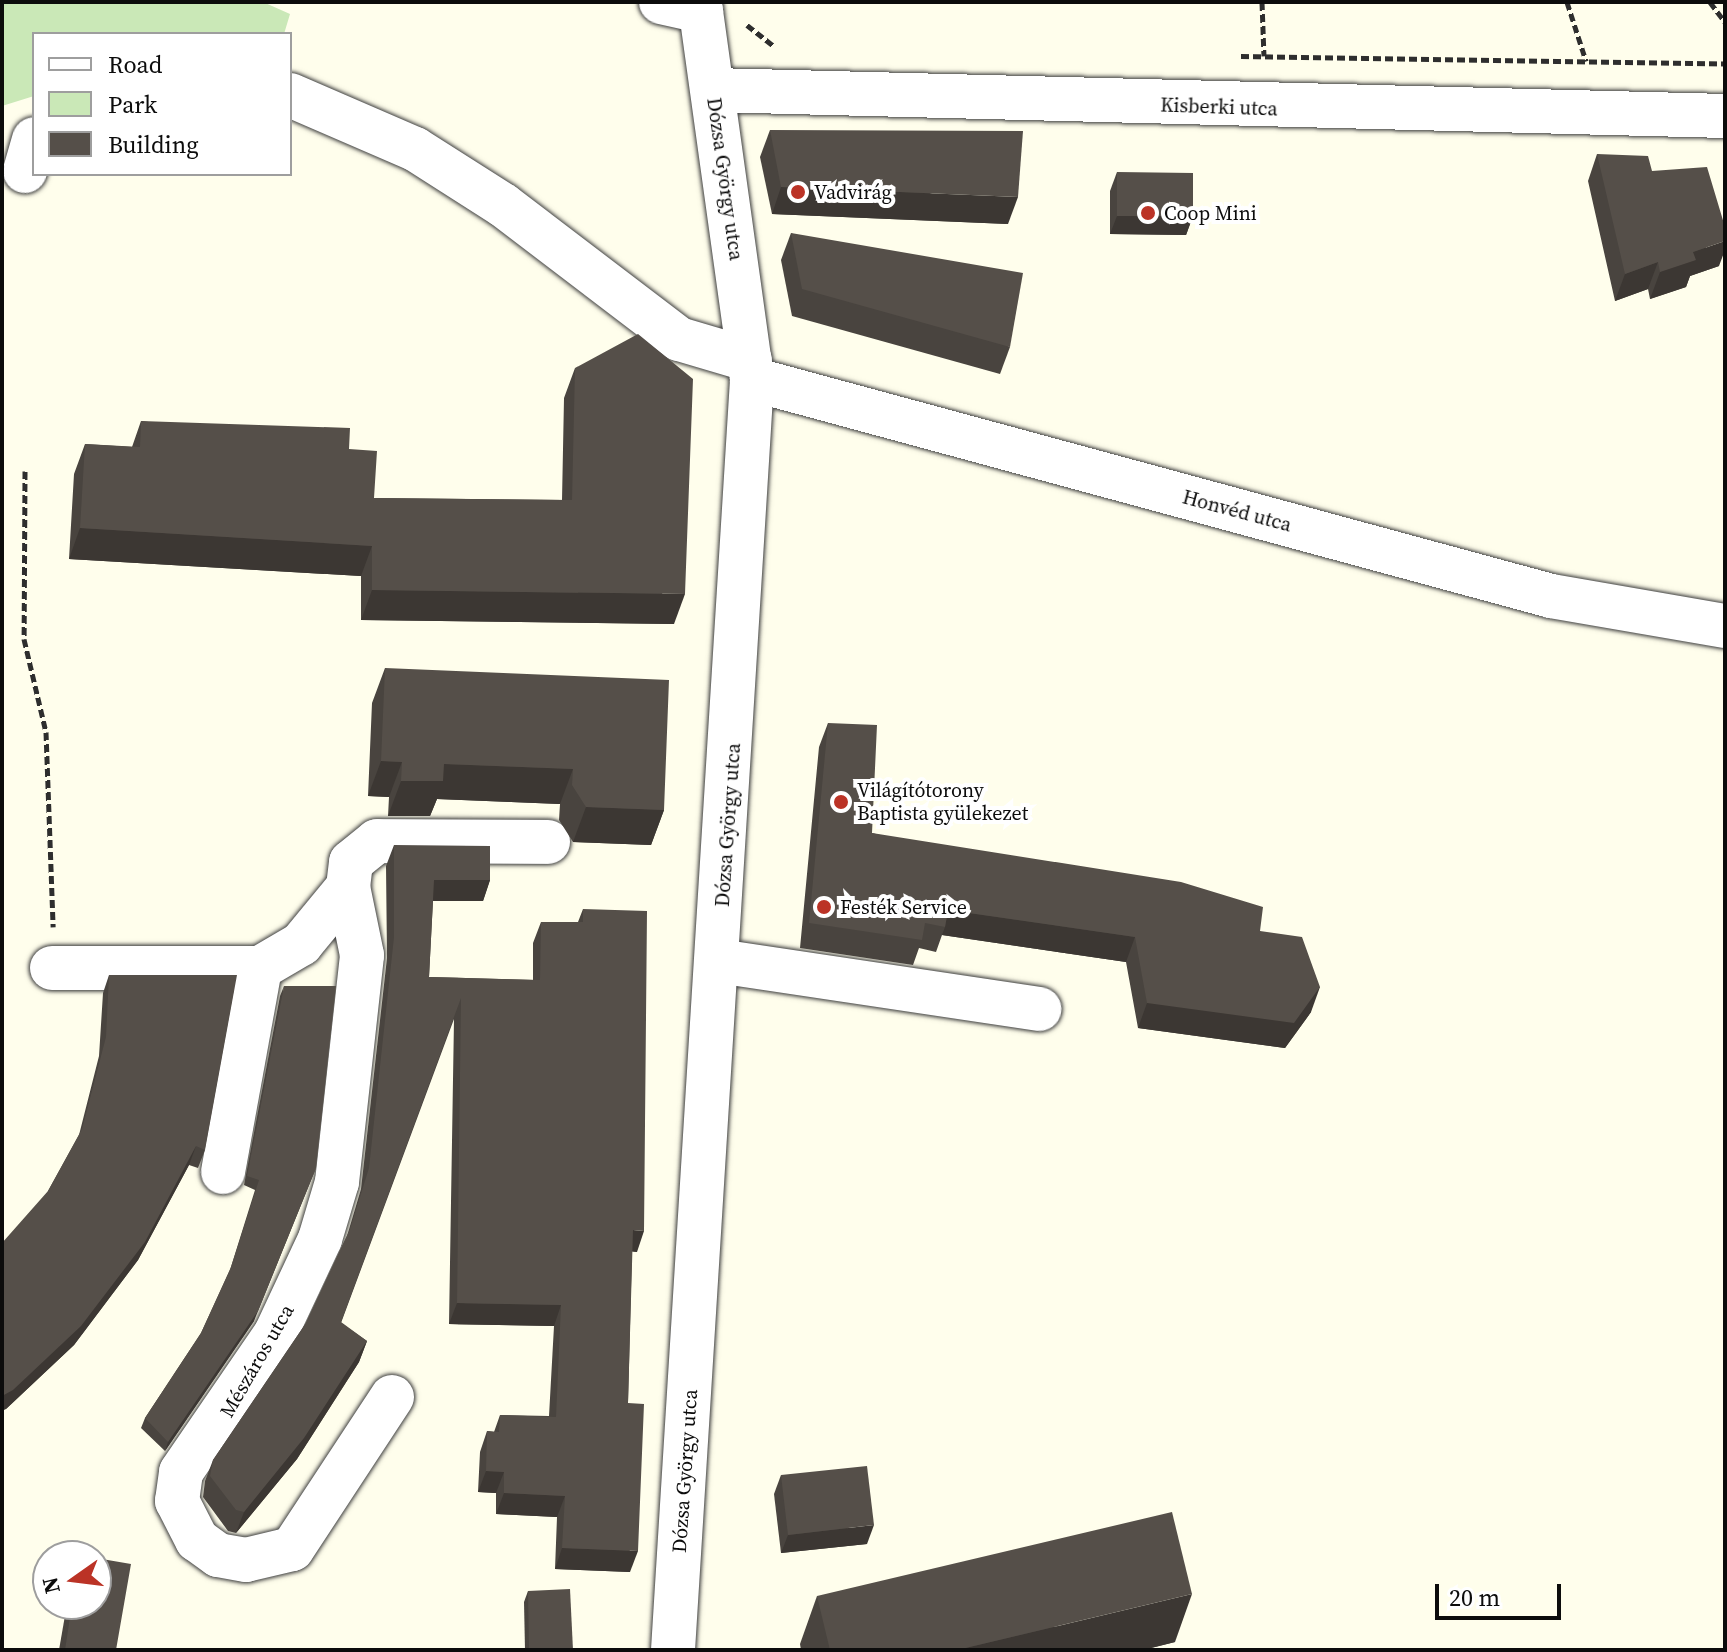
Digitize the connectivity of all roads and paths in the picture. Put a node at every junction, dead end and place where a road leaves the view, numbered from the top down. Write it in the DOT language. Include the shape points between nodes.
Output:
graph roads {
  1 [pos="1262,2"];
  2 [pos="1567,2"];
  3 [pos="1710,2"];
  4 [pos="701,7"];
  5 [pos="1725,22"];
  6 [pos="784,54"];
  7 [pos="1264,56"];
  8 [pos="1586,61"];
  9 [pos="713,90"];
  10 [pos="292,96"];
  11 [pos="1725,116"];
  12 [pos="751,369"];
  13 [pos="25,471"];
  14 [pos="1725,626"];
  15 [pos="548,842"];
  16 [pos="348,887"];
  17 [pos="718,961"];
  18 [pos="52,968"];
  19 [pos="260,968"];
  20 [pos="1039,1009"];
  21 [pos="223,1172"];
  22 [pos="392,1397"];
  23 [pos="673,1650"];
  1 -- 7 [label="path"];
  2 -- 8 [label="path"];
  3 -- 5 [label="path"];
  4 -- 6 [label="path" via="744,22"];
  4 -- 9 [label="street, Dózsa György utca"];
  9 -- 11 [label="street, Kisberki utca"];
  9 -- 12 [label="street, Dózsa György utca"];
  10 -- 12 [label="street, Honvéd utca" via="440,165 679,339"];
  12 -- 14 [label="street, Honvéd utca" via="1551,596"];
  12 -- 17 [label="street, Dózsa György utca"];
  13 -- 18 [label="path" via="24,639 46,732"];
  15 -- 16 [label="street" via="377,841 351,862"];
  16 -- 19 [label="street" via="301,944"];
  16 -- 22 [label="street, Mészáros utca" via="362,955 337,1182 320,1239 276,1333 181,1472 177,1501 197,1540 218,1555 246,1560 292,1549"];
  17 -- 20 [label="street"];
  17 -- 23 [label="street, Dózsa György utca"];
  18 -- 19 [label="street"];
  19 -- 21 [label="street"];
}
